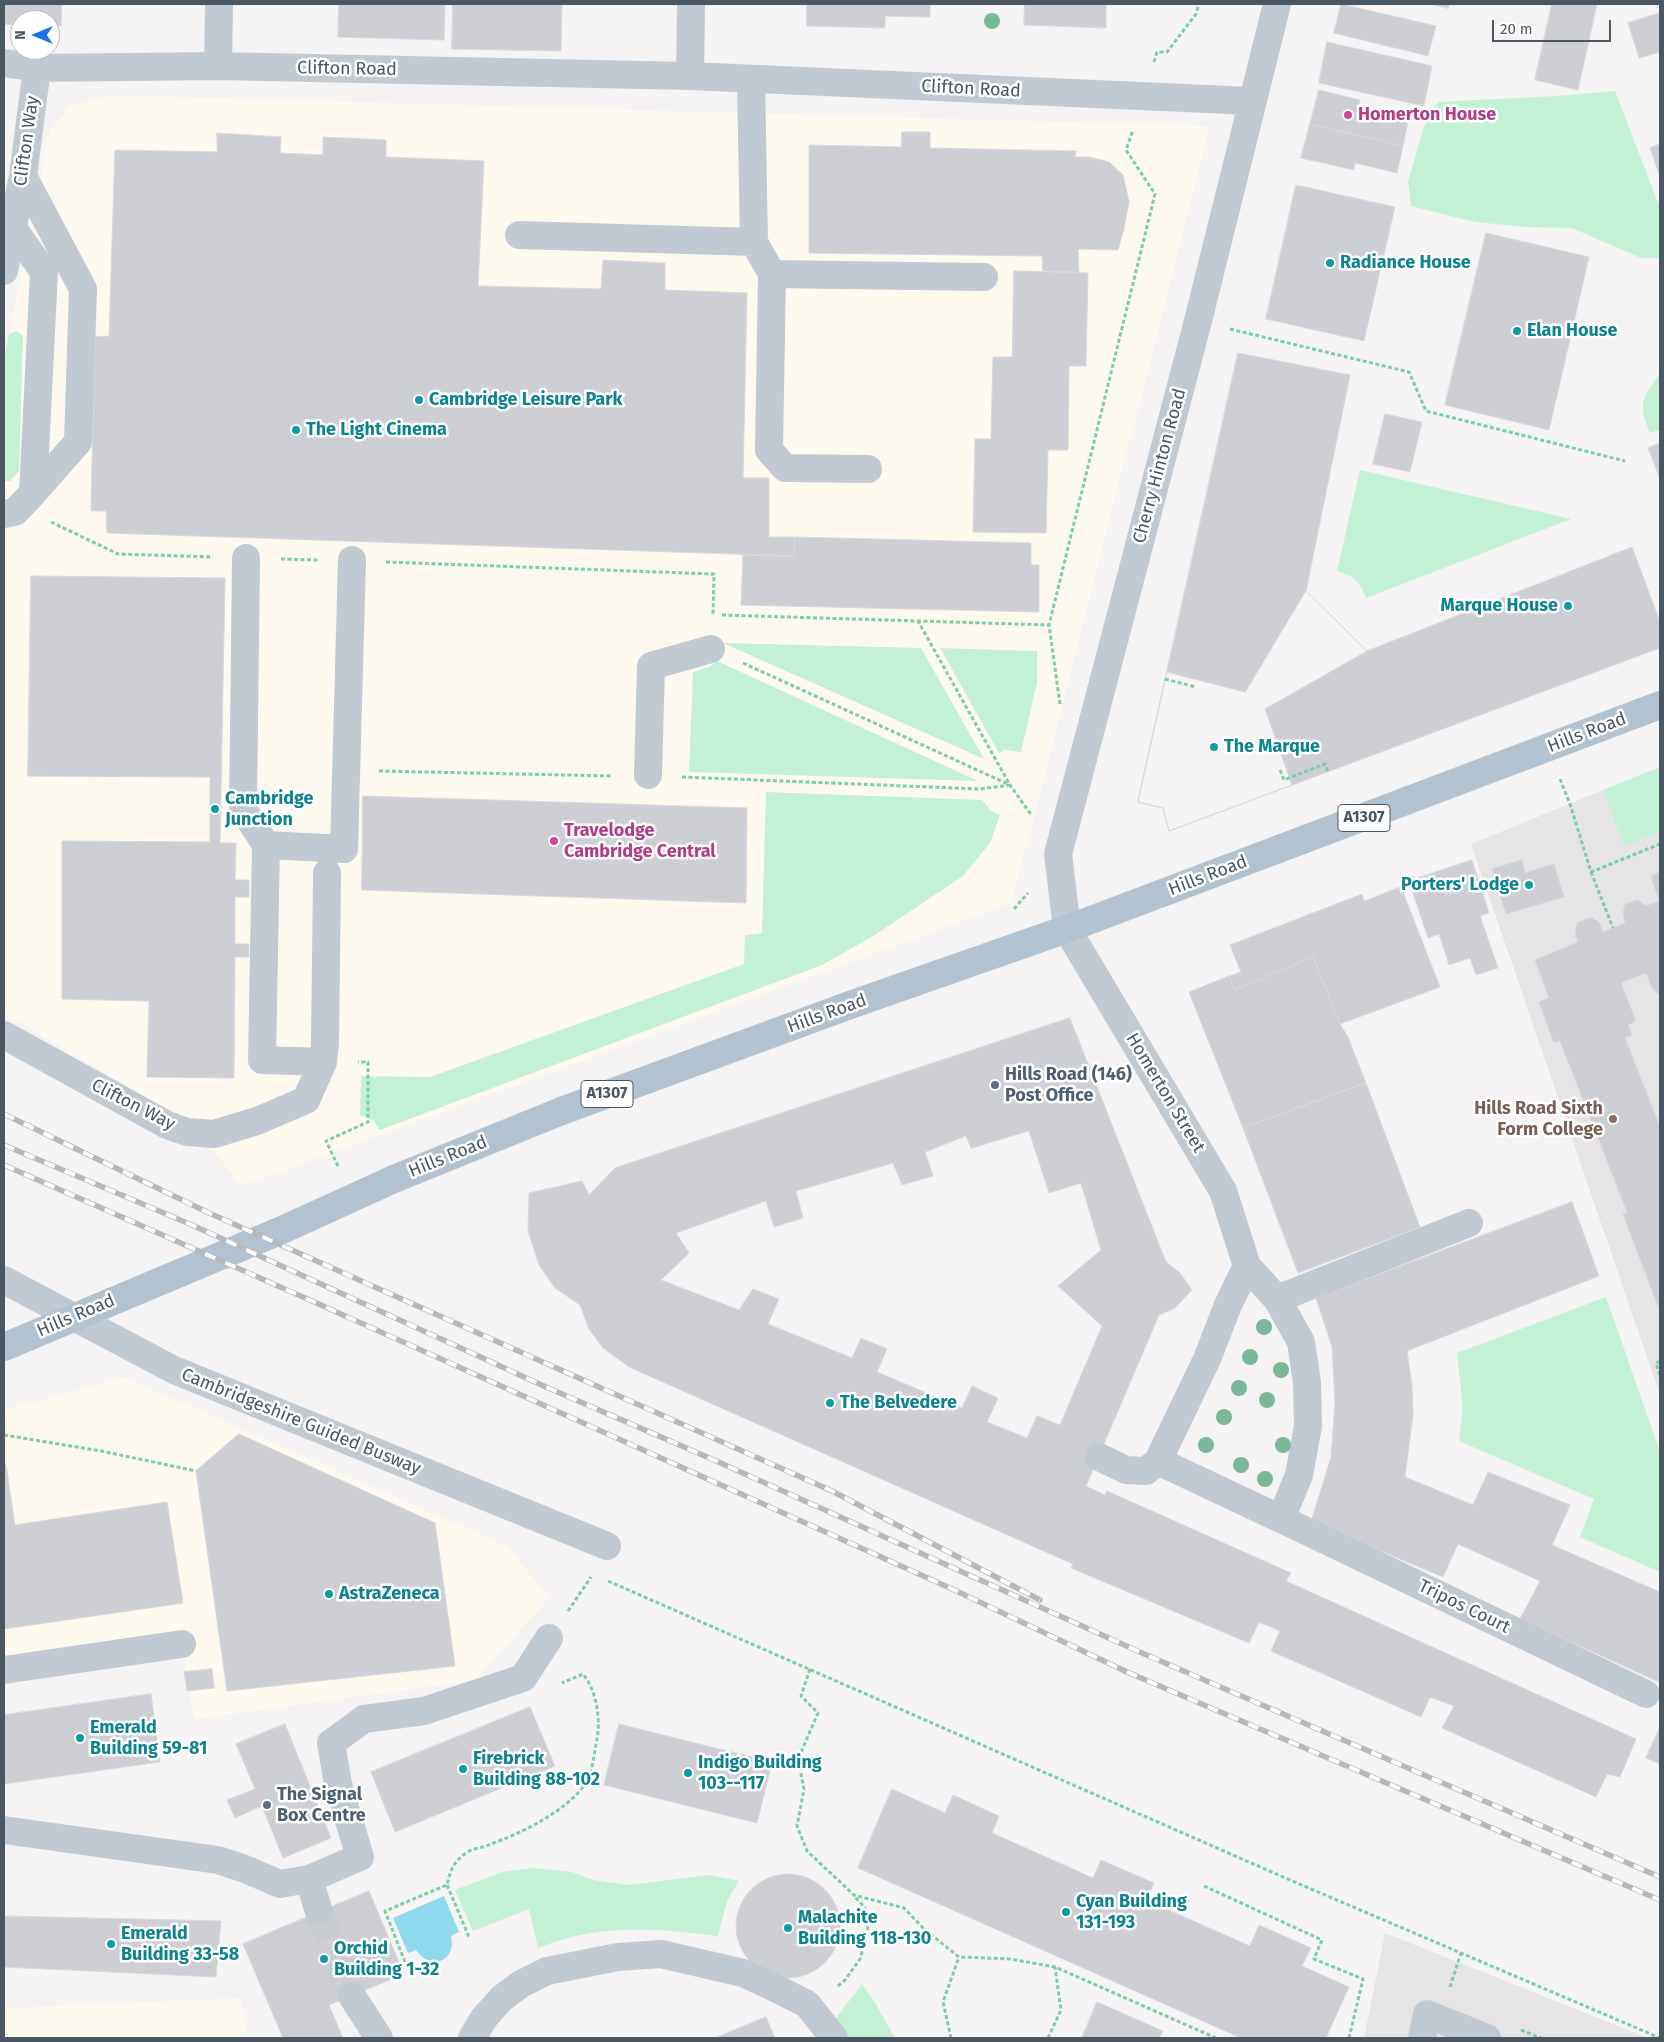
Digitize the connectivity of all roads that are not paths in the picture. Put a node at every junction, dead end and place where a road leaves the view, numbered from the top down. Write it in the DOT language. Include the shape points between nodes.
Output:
graph roads {
  1 [pos="219,4"];
  2 [pos="691,4"];
  3 [pos="1277,4"];
  4 [pos="4,63"];
  5 [pos="218,66"];
  6 [pos="37,68"];
  7 [pos="690,76"];
  8 [pos="751,79"];
  9 [pos="1252,101"];
  10 [pos="23,176"];
  11 [pos="14,228"];
  12 [pos="520,235"];
  13 [pos="754,242"];
  14 [pos="4,272"];
  15 [pos="772,274"];
  16 [pos="984,277"];
  17 [pos="868,469"];
  18 [pos="23,509"];
  19 [pos="246,558"];
  20 [pos="352,560"];
  21 [pos="711,649"];
  22 [pos="1660,705"];
  23 [pos="648,775"];
  24 [pos="266,845"];
  25 [pos="327,873"];
  26 [pos="1067,929"];
  27 [pos="4,1035"];
  28 [pos="323,1062"];
  29 [pos="1469,1223"];
  30 [pos="1247,1266"];
  31 [pos="4,1280"];
  32 [pos="1277,1298"];
  33 [pos="4,1348"];
  34 [pos="1099,1457"];
  35 [pos="1158,1461"];
  36 [pos="1281,1519"];
  37 [pos="607,1546"];
  38 [pos="549,1638"];
  39 [pos="182,1644"];
  40 [pos="4,1670"];
  41 [pos="1646,1694"];
  42 [pos="4,1830"];
  43 [pos="309,1880"];
  44 [pos="319,1912"];
  45 [pos="352,1996"];
  46 [pos="379,2038"];
  47 [pos="472,2038"];
  48 [pos="834,2038"];
  49 [pos="1422,2038"];
  50 [pos="1487,2038"];
  1 -- 5 [label="street"];
  2 -- 7 [label="street"];
  3 -- 9 [label="street, Cherry Hinton Road"];
  4 -- 6 [label="street, Clifton Road"];
  5 -- 6 [label="street, Clifton Road"];
  5 -- 7 [label="street, Clifton Road"];
  6 -- 10 [label="street, Clifton Way"];
  7 -- 8 [label="street, Clifton Road"];
  8 -- 9 [label="street, Clifton Road"];
  8 -- 13 [label="street"];
  9 -- 26 [label="street, Cherry Hinton Road" via="1058,854"];
  10 -- 11 [label="street, Clifton Way"];
  10 -- 18 [label="street" via="83,289 78,442"];
  11 -- 14 [label="street, Clifton Way"];
  11 -- 18 [label="street" via="44,272"];
  12 -- 13 [label="street"];
  13 -- 15 [label="street"];
  15 -- 16 [label="street"];
  15 -- 17 [label="street" via="769,450 785,468"];
  19 -- 24 [label="street" via="243,809"];
  20 -- 24 [label="street" via="344,849"];
  21 -- 23 [label="street" via="651,666"];
  22 -- 26 [label="main road, Hills Road / A1307"];
  24 -- 28 [label="street" via="262,1060"];
  25 -- 28 [label="street, Clifton Way"];
  26 -- 30 [label="street, Homerton Street" via="1223,1191"];
  26 -- 33 [label="main road, Hills Road / A1307" via="559,1112 394,1179"];
  27 -- 28 [label="street, Clifton Way" via="167,1125 186,1132 214,1134 257,1121 306,1100"];
  29 -- 32 [label="street"];
  30 -- 32 [label="street, Homerton Street"];
  30 -- 35 [label="street"];
  31 -- 37 [label="street, Cambridgeshire Guided Busway" via="174,1370"];
  32 -- 36 [label="street, Homerton Street" via="1301,1342 1307,1383 1308,1426 1299,1475"];
  34 -- 35 [label="street" via="1126,1470 1146,1471"];
  35 -- 36 [label="street"];
  36 -- 41 [label="street, Tripos Court"];
  38 -- 43 [label="street" via="523,1678 424,1711 364,1719 331,1743 338,1784 360,1857"];
  39 -- 40 [label="street"];
  42 -- 43 [label="street" via="218,1860 280,1884"];
  43 -- 44 [label="street"];
  45 -- 46 [label="street"];
  47 -- 48 [label="street" via="502,1998 546,1971 618,1957 662,1954 743,1973 807,2004"];
  49 -- 50 [label="street" via="1427,2014"];
}
